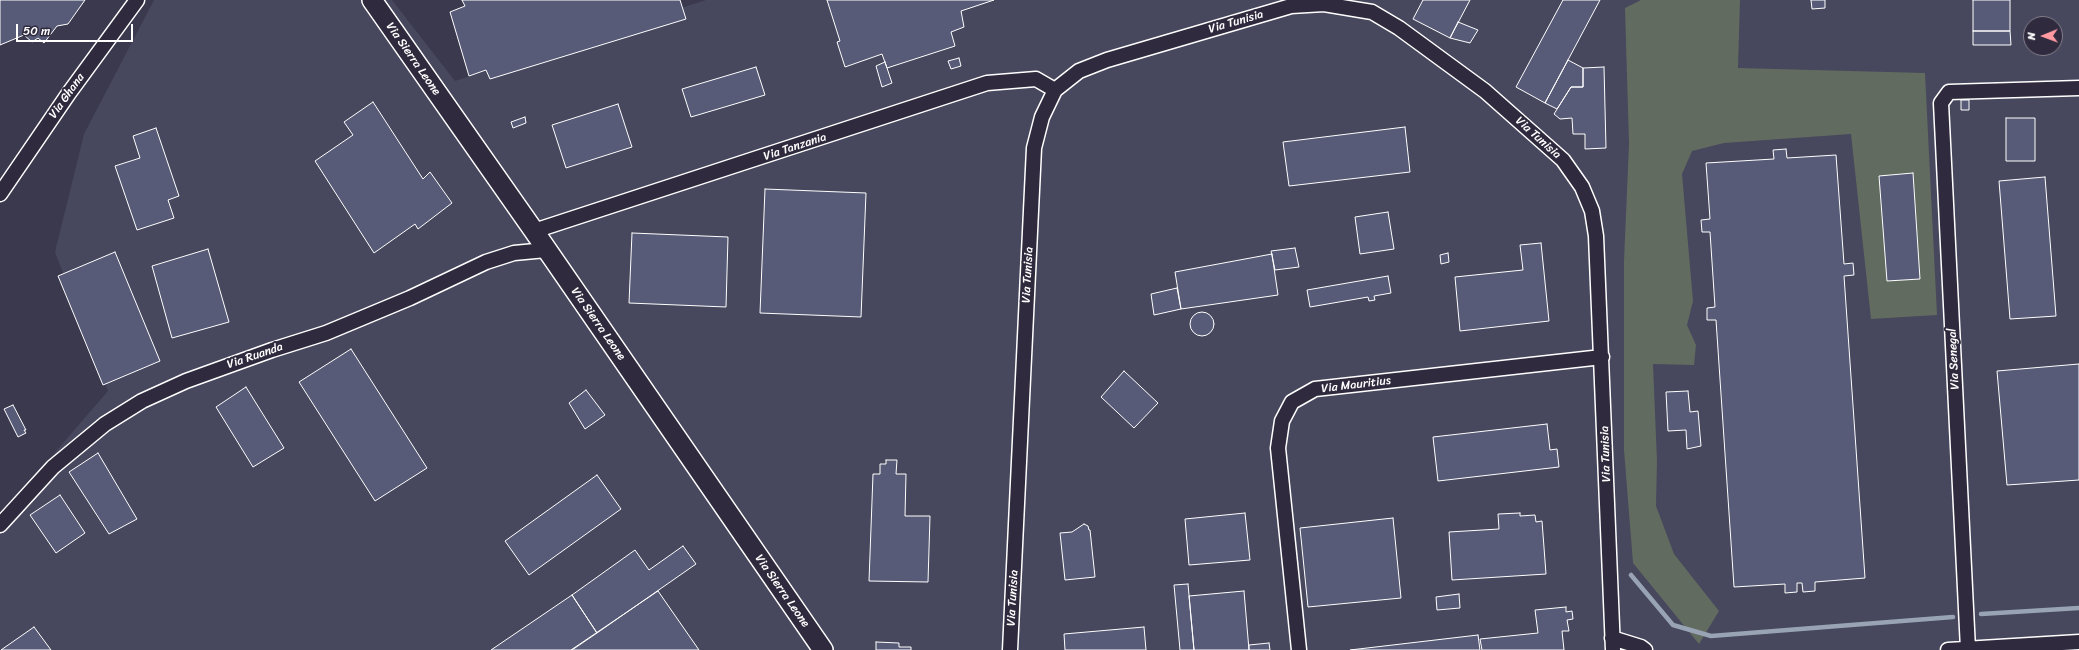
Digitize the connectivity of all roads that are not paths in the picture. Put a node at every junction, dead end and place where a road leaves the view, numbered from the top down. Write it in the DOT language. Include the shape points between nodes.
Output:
graph roads {
  1 [pos="137,0"];
  2 [pos="372,0"];
  3 [pos="2079,88"];
  4 [pos="1055,90"];
  5 [pos="0,194"];
  6 [pos="534,231"];
  7 [pos="546,250"];
  8 [pos="1602,357"];
  9 [pos="0,525"];
  10 [pos="2079,642"];
  11 [pos="1613,644"];
  12 [pos="1968,649"];
  13 [pos="823,650"];
  14 [pos="1010,650"];
  15 [pos="1299,650"];
  16 [pos="1645,650"];
  17 [pos="1948,650"];
  1 -- 5 [label="street, Via Ghana"];
  2 -- 6 [label="street, Via Sierra Leone"];
  3 -- 12 [label="street, Via Senegal" via="1949,92 1940,103"];
  4 -- 6 [label="street, Via Tanzania" via="1036,79 987,83"];
  4 -- 8 [label="street, Via Tunisia" via="1079,71 1107,60 1291,6 1324,4 1372,12 1399,28 1485,91 1563,160 1582,187 1592,211 1596,236"];
  4 -- 14 [label="street, Via Tunisia" via="1042,118 1034,148"];
  6 -- 7 [label="street, Via Sierra Leone"];
  7 -- 9 [label="street, Via Ruanda" via="514,253 486,262 410,298 326,333 193,378 142,401 105,424 53,467"];
  7 -- 13 [label="street, Via Sierra Leone"];
  8 -- 11 [label="street, Via Tunisia"];
  8 -- 15 [label="street, Via Mauritius" via="1315,389 1292,402 1282,421 1278,448"];
  10 -- 12 [label="street"];
  11 -- 16 [label="street" via="1641,647"];
  12 -- 17 [label="street"];
}
